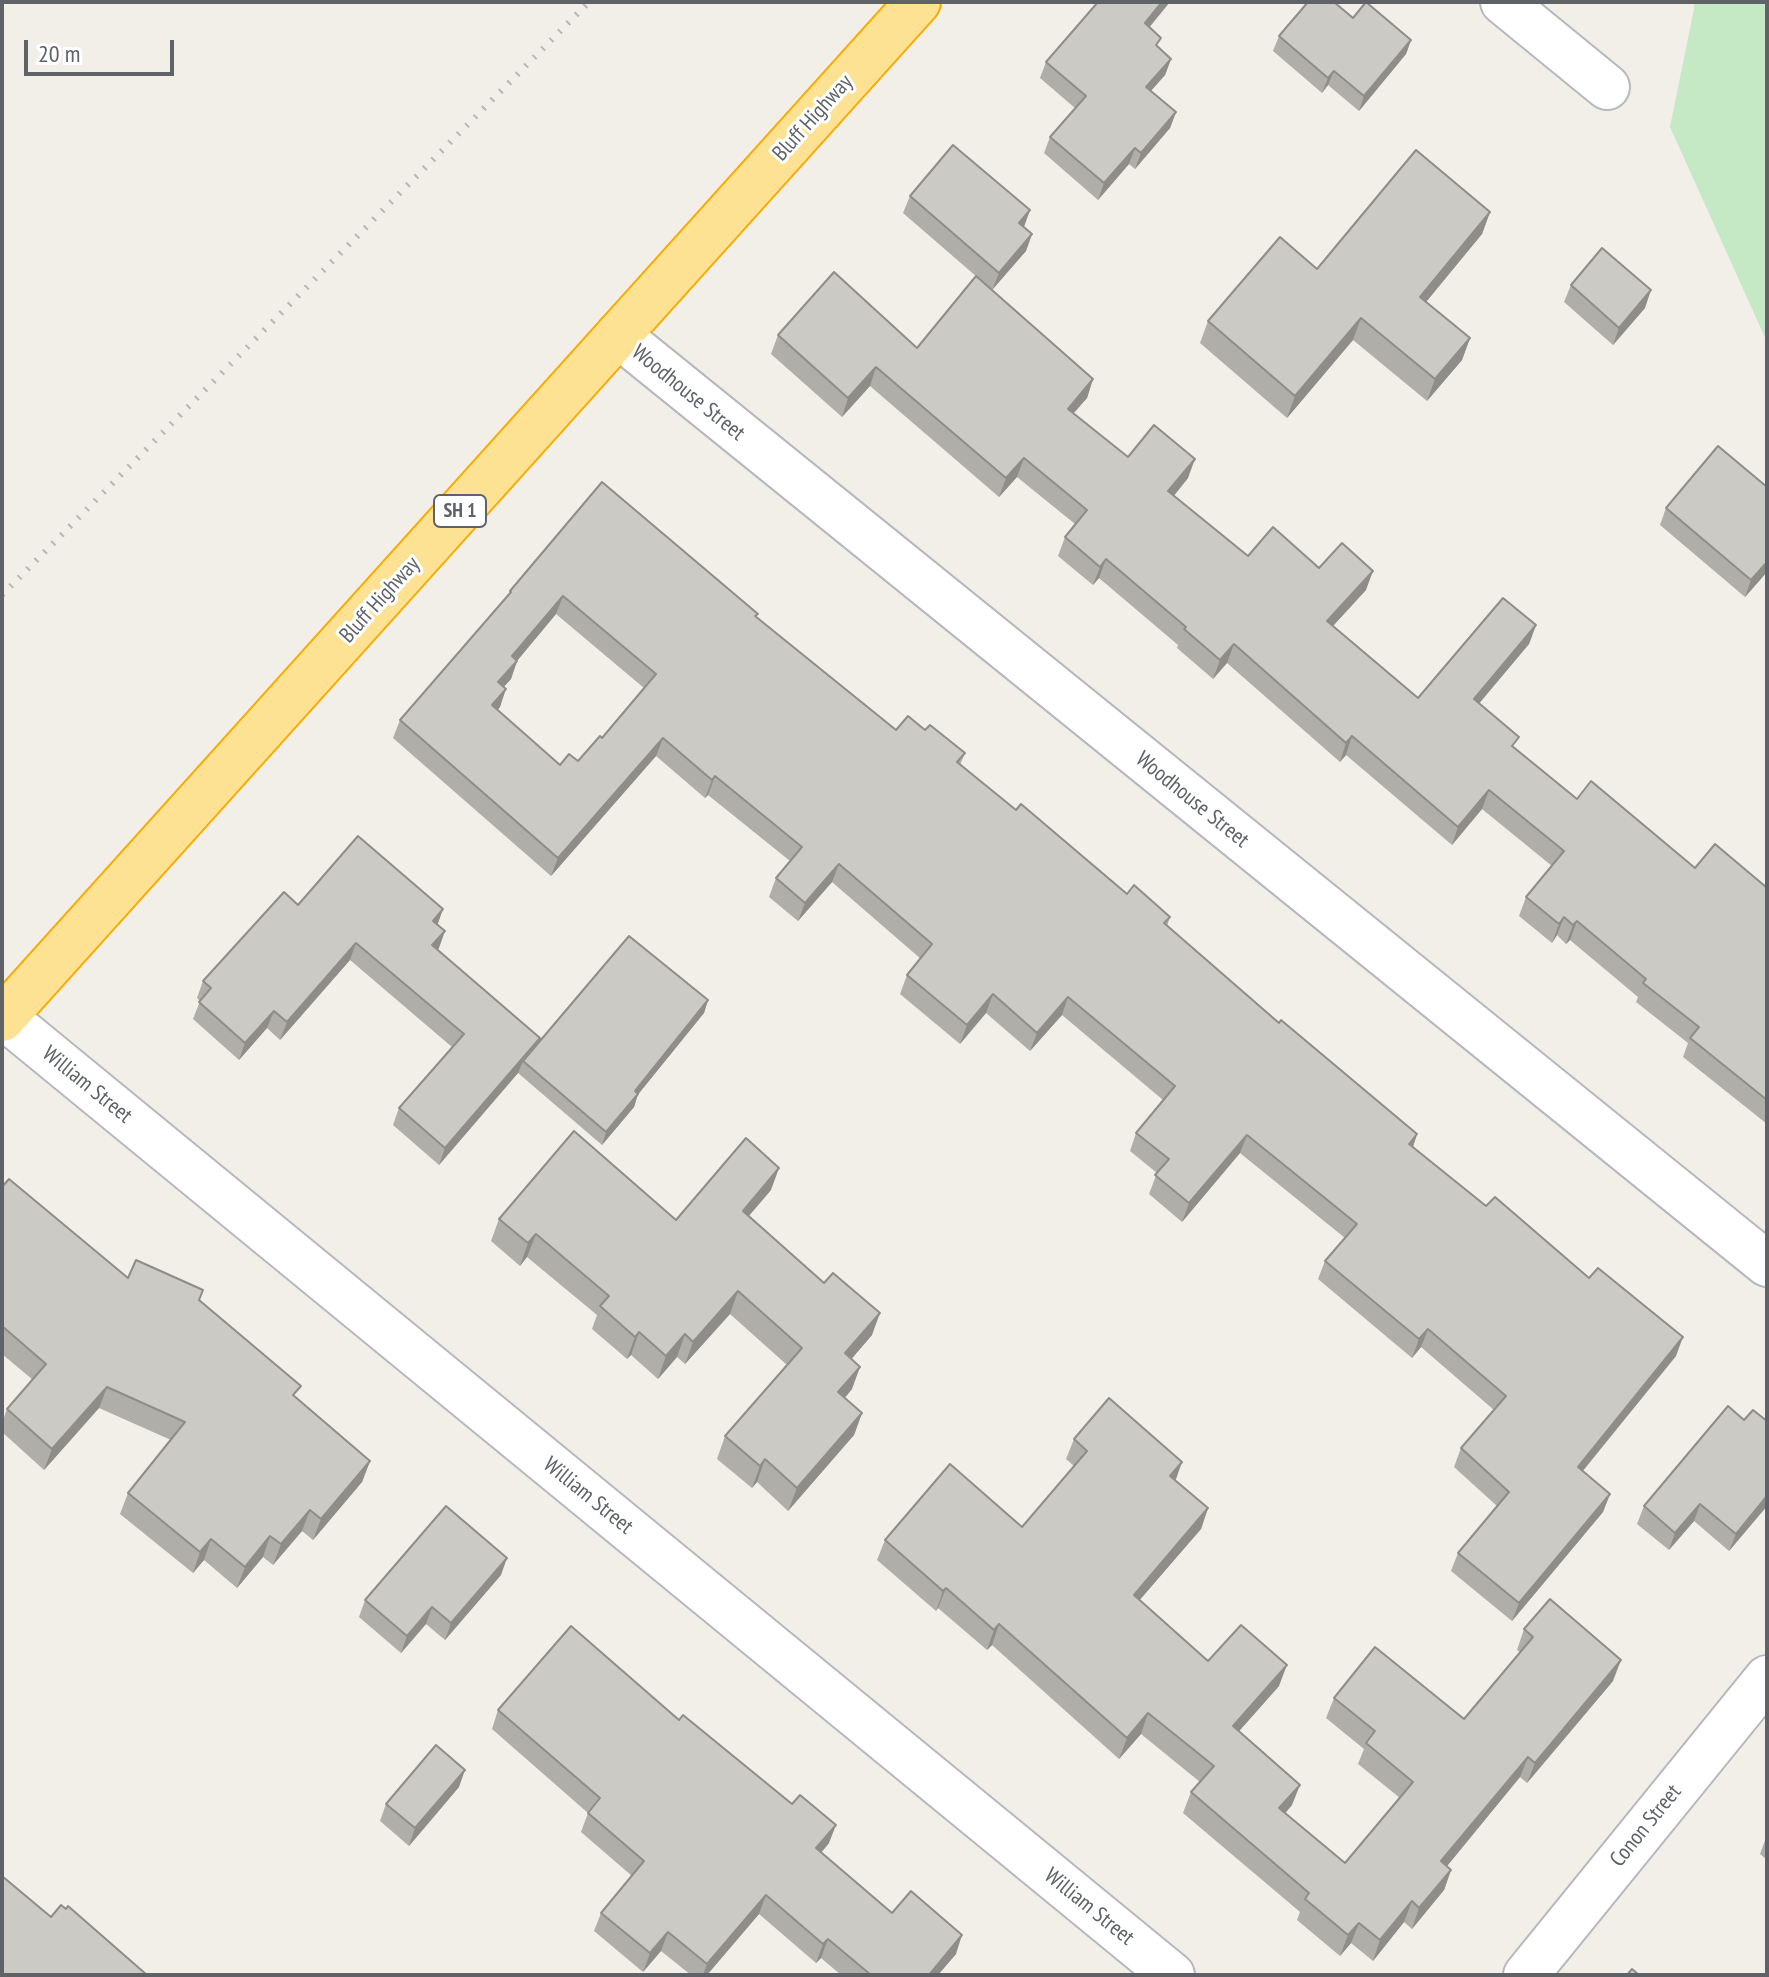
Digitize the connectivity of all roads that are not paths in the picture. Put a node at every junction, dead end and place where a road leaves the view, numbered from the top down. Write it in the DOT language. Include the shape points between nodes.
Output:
graph roads {
  1 [pos="918,2"];
  2 [pos="1503,2"];
  3 [pos="1607,87"];
  4 [pos="618,335"];
  5 [pos="3,1018"];
  6 [pos="1767,1264"];
  7 [pos="1767,1678"];
  8 [pos="1172,1975"];
  9 [pos="1526,1975"];
  1 -- 4 [label="highway, Bluff Highway / SH 1"];
  2 -- 3 [label="street"];
  4 -- 5 [label="highway, Bluff Highway / SH 1"];
  4 -- 6 [label="street, Woodhouse Street"];
  5 -- 8 [label="street, William Street"];
  7 -- 9 [label="street, Conon Street"];
}
